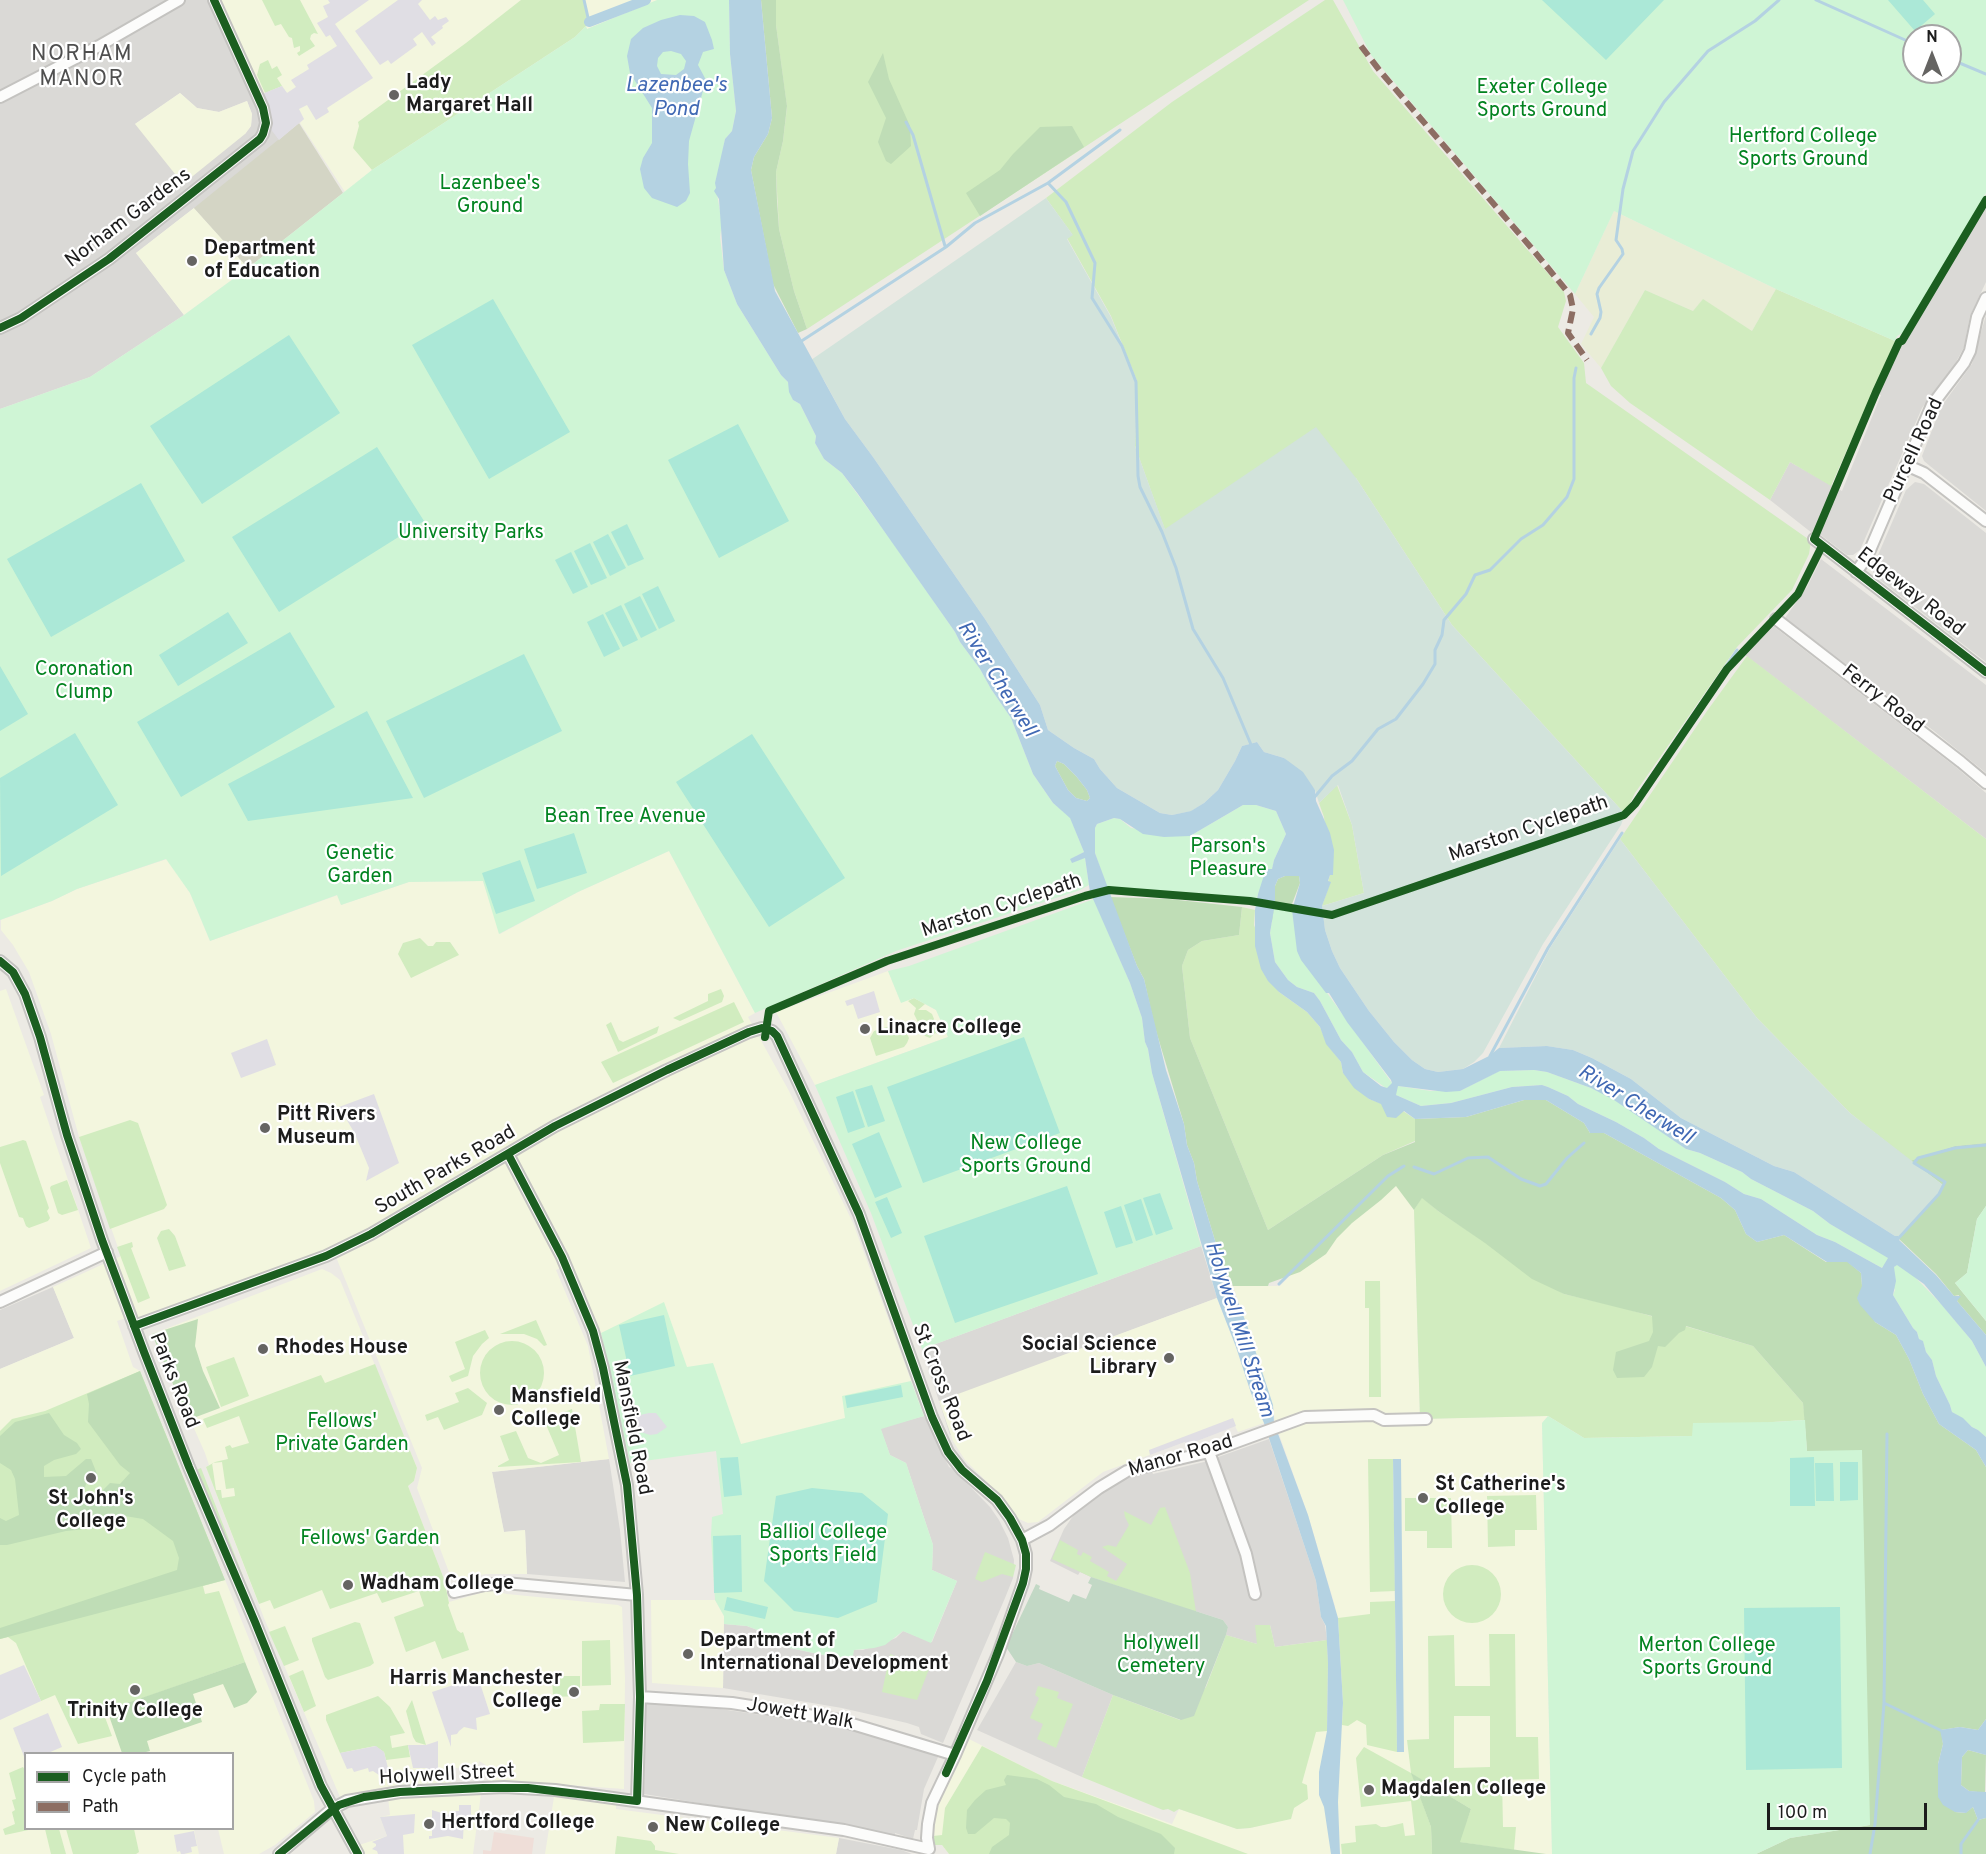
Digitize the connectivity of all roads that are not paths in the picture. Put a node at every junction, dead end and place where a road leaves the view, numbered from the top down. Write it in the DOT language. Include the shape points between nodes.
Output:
graph roads {
  1 [pos="179,0"];
  2 [pos="214,0"];
  3 [pos="0,97"];
  4 [pos="1986,298"];
  5 [pos="0,328"];
  6 [pos="1906,465"];
  7 [pos="1986,521"];
  8 [pos="1814,539"];
  9 [pos="1856,572"];
  10 [pos="1776,619"];
  11 [pos="1986,672"];
  12 [pos="1986,783"];
  13 [pos="0,961"];
  14 [pos="766,1029"];
  15 [pos="508,1154"];
  16 [pos="107,1252"];
  17 [pos="0,1302"];
  18 [pos="134,1326"];
  19 [pos="1426,1419"];
  20 [pos="1209,1452"];
  21 [pos="1023,1540"];
  22 [pos="454,1592"];
  23 [pos="1255,1594"];
  24 [pos="637,1595"];
  25 [pos="640,1697"];
  26 [pos="955,1755"];
  27 [pos="637,1801"];
  28 [pos="332,1809"];
  29 [pos="932,1851"];
  30 [pos="279,1854"];
  31 [pos="358,1854"];
  1 -- 3 [label="street"];
  2 -- 5 [label="street, Norham Gardens" via="263,108 266,123 260,139 109,259"];
  4 -- 6 [label="street, Purcell Road" via="1977,317 1970,351 1932,405"];
  6 -- 7 [label="street" via="1924,473"];
  6 -- 9 [label="street, Purcell Road" via="1867,557"];
  8 -- 9 [label="street, Edgeway Road"];
  9 -- 11 [label="street, Edgeway Road"];
  10 -- 12 [label="street, Ferry Road"];
  13 -- 16 [label="street, Parks Road" via="13,972 25,994"];
  14 -- 15 [label="street, South Parks Road" via="756,1028 666,1070"];
  14 -- 21 [label="street, St Cross Road" via="777,1036 859,1214 948,1452 962,1470 997,1500"];
  15 -- 18 [label="street, South Parks Road" via="326,1256"];
  15 -- 24 [label="street, Mansfield Road" via="570,1273 597,1341 627,1485"];
  16 -- 17 [label="street"];
  16 -- 18 [label="street, Parks Road"];
  18 -- 28 [label="street, Parks Road"];
  19 -- 20 [label="street, Manor Road" via="1305,1416"];
  20 -- 21 [label="street, Manor Road" via="1127,1471"];
  20 -- 23 [label="street" via="1246,1554"];
  21 -- 26 [label="street, St Cross Road" via="1023,1583"];
  22 -- 24 [label="street" via="505,1583"];
  24 -- 25 [label="street, Mansfield Road"];
  25 -- 26 [label="street, Jowett Walk" via="732,1703 839,1720"];
  25 -- 27 [label="street, Mansfield Road"];
  26 -- 29 [label="street, St Cross Road" via="932,1803 927,1838"];
  27 -- 28 [label="street, Holywell Street" via="528,1788 469,1788 364,1797"];
  27 -- 29 [label="street, Holywell Street" via="844,1830"];
  28 -- 30 [label="street, Holywell Street"];
  28 -- 31 [label="street, Parks Road"];
}
